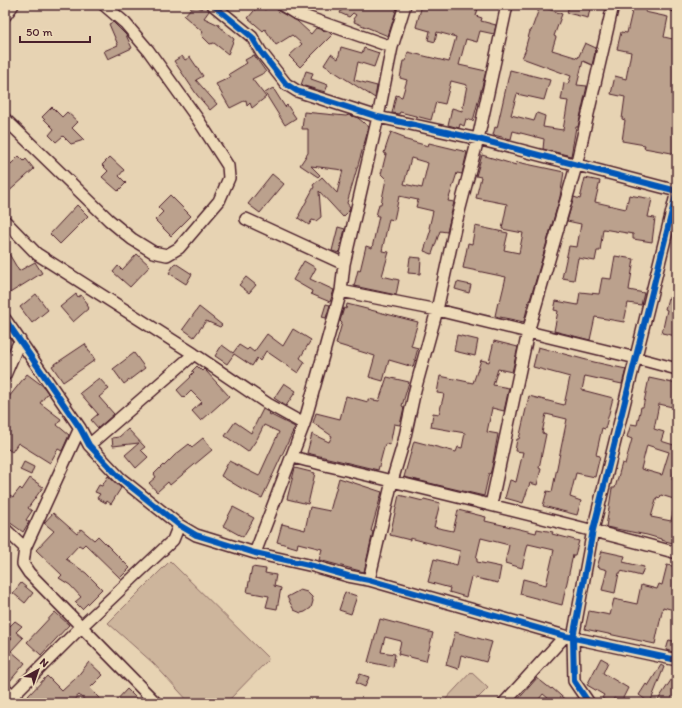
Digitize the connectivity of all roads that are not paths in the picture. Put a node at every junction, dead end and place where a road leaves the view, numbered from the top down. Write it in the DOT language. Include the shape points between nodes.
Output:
graph roads {
  1 [pos="13,5"];
  2 [pos="104,5"];
  3 [pos="213,5"];
  4 [pos="282,5"];
  5 [pos="405,5"];
  6 [pos="507,5"];
  7 [pos="613,5"];
  8 [pos="673,5"];
  9 [pos="677,6"];
  10 [pos="5,16"];
  11 [pos="392,47"];
  12 [pos="378,117"];
  13 [pos="5,119"];
  14 [pos="478,139"];
  15 [pos="576,166"];
  16 [pos="246,219"];
  17 [pos="5,221"];
  18 [pos="344,264"];
  19 [pos="341,291"];
  20 [pos="437,310"];
  21 [pos="5,319"];
  22 [pos="528,332"];
  23 [pos="20,340"];
  24 [pos="194,354"];
  25 [pos="636,358"];
  26 [pos="677,369"];
  27 [pos="5,375"];
  28 [pos="304,424"];
  29 [pos="80,428"];
  30 [pos="89,445"];
  31 [pos="292,457"];
  32 [pos="392,481"];
  33 [pos="491,505"];
  34 [pos="179,525"];
  35 [pos="5,529"];
  36 [pos="593,530"];
  37 [pos="25,548"];
  38 [pos="256,553"];
  39 [pos="677,553"];
  40 [pos="369,580"];
  41 [pos="81,626"];
  42 [pos="569,637"];
  43 [pos="677,660"];
  44 [pos="9,699"];
  45 [pos="156,703"];
  46 [pos="504,703"];
  47 [pos="589,703"];
  1 -- 10 [label="street"];
  2 -- 13 [label="street" via="125,23 148,50 228,166 229,178 219,201 180,248 167,255 153,252 132,238 108,220"];
  3 -- 12 [label="street" via="252,37 286,84 297,91"];
  4 -- 11 [label="street" via="295,13"];
  5 -- 11 [label="street"];
  6 -- 14 [label="street"];
  7 -- 15 [label="street"];
  8 -- 9 [label="street"];
  11 -- 12 [label="street"];
  12 -- 14 [label="street"];
  12 -- 18 [label="street"];
  14 -- 15 [label="street"];
  14 -- 20 [label="street"];
  15 -- 22 [label="street"];
  15 -- 25 [label="street" via="677,191"];
  16 -- 18 [label="street"];
  17 -- 24 [label="street" via="37,254"];
  18 -- 19 [label="street"];
  19 -- 20 [label="street"];
  19 -- 28 [label="street"];
  20 -- 22 [label="street"];
  20 -- 32 [label="street"];
  21 -- 23 [label="street"];
  22 -- 25 [label="street"];
  22 -- 33 [label="street"];
  23 -- 27 [label="street"];
  23 -- 29 [label="street"];
  24 -- 28 [label="street" via="268,404"];
  24 -- 30 [label="street"];
  25 -- 26 [label="street"];
  25 -- 36 [label="street"];
  28 -- 31 [label="street"];
  29 -- 30 [label="street"];
  29 -- 37 [label="street"];
  30 -- 34 [label="street" via="120,478"];
  31 -- 32 [label="street"];
  31 -- 38 [label="street"];
  32 -- 33 [label="street"];
  32 -- 40 [label="street"];
  33 -- 36 [label="street"];
  34 -- 38 [label="street" via="196,535"];
  34 -- 41 [label="street" via="173,540"];
  35 -- 37 [label="street"];
  36 -- 39 [label="street"];
  36 -- 42 [label="street"];
  37 -- 41 [label="street" via="23,564"];
  38 -- 40 [label="street"];
  40 -- 42 [label="street"];
  41 -- 44 [label="street"];
  41 -- 45 [label="street"];
  42 -- 43 [label="street"];
  42 -- 46 [label="street"];
  42 -- 47 [label="street" via="574,681"];
}
